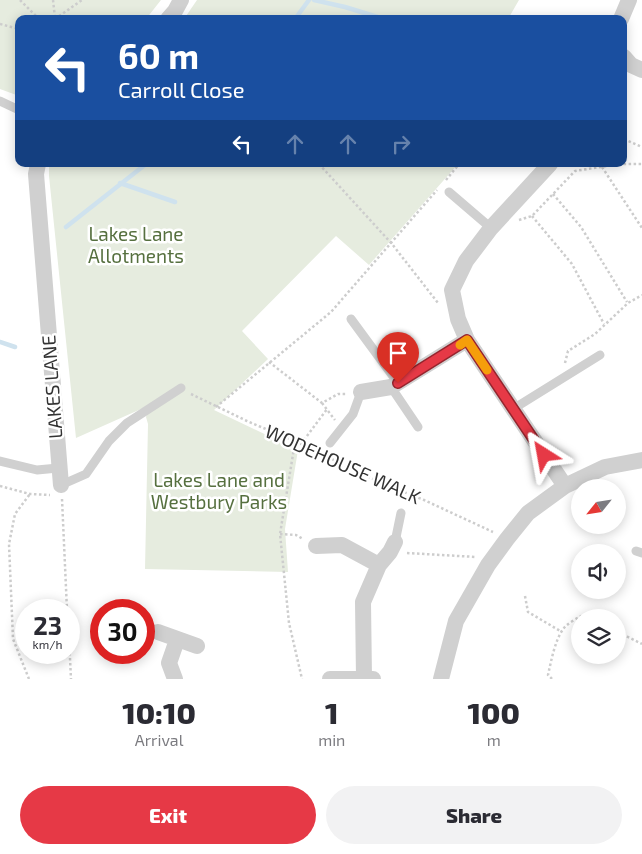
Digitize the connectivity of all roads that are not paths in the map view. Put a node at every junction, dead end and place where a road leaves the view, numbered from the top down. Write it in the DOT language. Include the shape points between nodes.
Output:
graph roads {
  1 [pos="181,0"];
  2 [pos="629,0"];
  3 [pos="172,15"];
  4 [pos="623,15"];
  5 [pos="627,61"];
  6 [pos="642,70"];
  7 [pos="0,101"];
  8 [pos="15,108"];
  9 [pos="37,167"];
  10 [pos="547,167"];
  11 [pos="449,192"];
  12 [pos="491,228"];
  13 [pos="351,320"];
  14 [pos="467,340"];
  15 [pos="600,355"];
  16 [pos="394,385"];
  17 [pos="181,388"];
  18 [pos="361,392"];
  19 [pos="513,409"];
  20 [pos="418,427"];
  21 [pos="330,443"];
  22 [pos="642,460"];
  23 [pos="0,461"];
  24 [pos="58,468"];
  25 [pos="565,486"];
  26 [pos="61,491"];
  27 [pos="401,513"];
  28 [pos="316,546"];
  29 [pos="388,553"];
  30 [pos="158,632"];
  31 [pos="177,640"];
  32 [pos="197,646"];
  33 [pos="368,678"];
  34 [pos="175,679"];
  35 [pos="330,679"];
  36 [pos="441,679"];
  1 -- 3 [label="street"];
  2 -- 4 [label="street"];
  5 -- 6 [label="street"];
  7 -- 8 [label="lane"];
  9 -- 24 [label="street, LAKES LANE"];
  10 -- 12 [label="street"];
  11 -- 12 [label="lane"];
  12 -- 14 [label="street" via="466,261 452,290 458,320"];
  13 -- 16 [label="lane"];
  14 -- 16 [label="street"];
  14 -- 19 [label="street"];
  15 -- 19 [label="lane"];
  16 -- 18 [label="street"];
  16 -- 20 [label="lane"];
  17 -- 26 [label="lane" via="127,423 109,441 86,474"];
  18 -- 21 [label="lane" via="353,414"];
  19 -- 25 [label="street"];
  22 -- 25 [label="street" via="605,468"];
  23 -- 24 [label="lane" via="37,470"];
  24 -- 26 [label="street, LAKES LANE"];
  25 -- 36 [label="street" via="528,514 488,565 456,621"];
  27 -- 29 [label="lane"];
  28 -- 29 [label="street" via="342,545"];
  29 -- 33 [label="street" via="364,602"];
  30 -- 31 [label="street"];
  31 -- 32 [label="street"];
  31 -- 34 [label="street" via="169,663"];
  33 -- 35 [label="street"];
}
